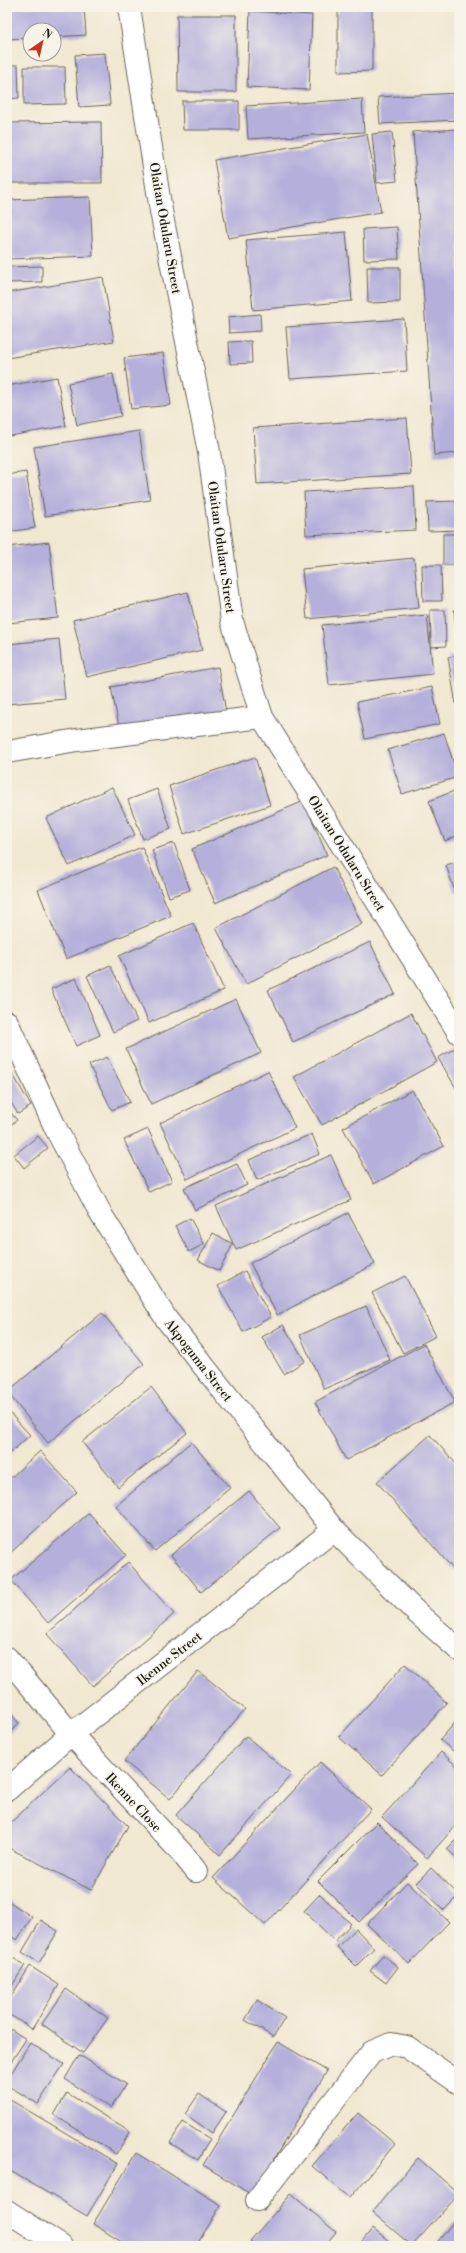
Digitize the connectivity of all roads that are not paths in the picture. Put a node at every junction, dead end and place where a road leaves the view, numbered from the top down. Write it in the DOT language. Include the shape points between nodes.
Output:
graph roads {
  1 [pos="129,7"];
  2 [pos="262,716"];
  3 [pos="7,752"];
  4 [pos="7,1022"];
  5 [pos="459,1033"];
  6 [pos="334,1530"];
  7 [pos="459,1650"];
  8 [pos="7,1658"];
  9 [pos="71,1734"];
  10 [pos="7,1790"];
  11 [pos="196,1871"];
  12 [pos="459,2083"];
  13 [pos="256,2200"];
  14 [pos="7,2211"];
  15 [pos="61,2246"];
  1 -- 2 [label="street, Olaitan Odularu Street" via="161,211 209,452 232,621"];
  2 -- 3 [label="street" via="77,740"];
  2 -- 5 [label="street, Olaitan Odularu Street"];
  4 -- 6 [label="street, Akpoguma Street" via="56,1129 102,1216 167,1320"];
  6 -- 7 [label="street, Akpoguma Street" via="416,1612"];
  6 -- 9 [label="street, Ikenne Street"];
  8 -- 9 [label="street, Ikenne Close"];
  9 -- 10 [label="street, Ikenne Street"];
  9 -- 11 [label="street, Ikenne Close"];
  12 -- 13 [label="street" via="407,2047 391,2044 372,2052"];
  14 -- 15 [label="street"];
}
